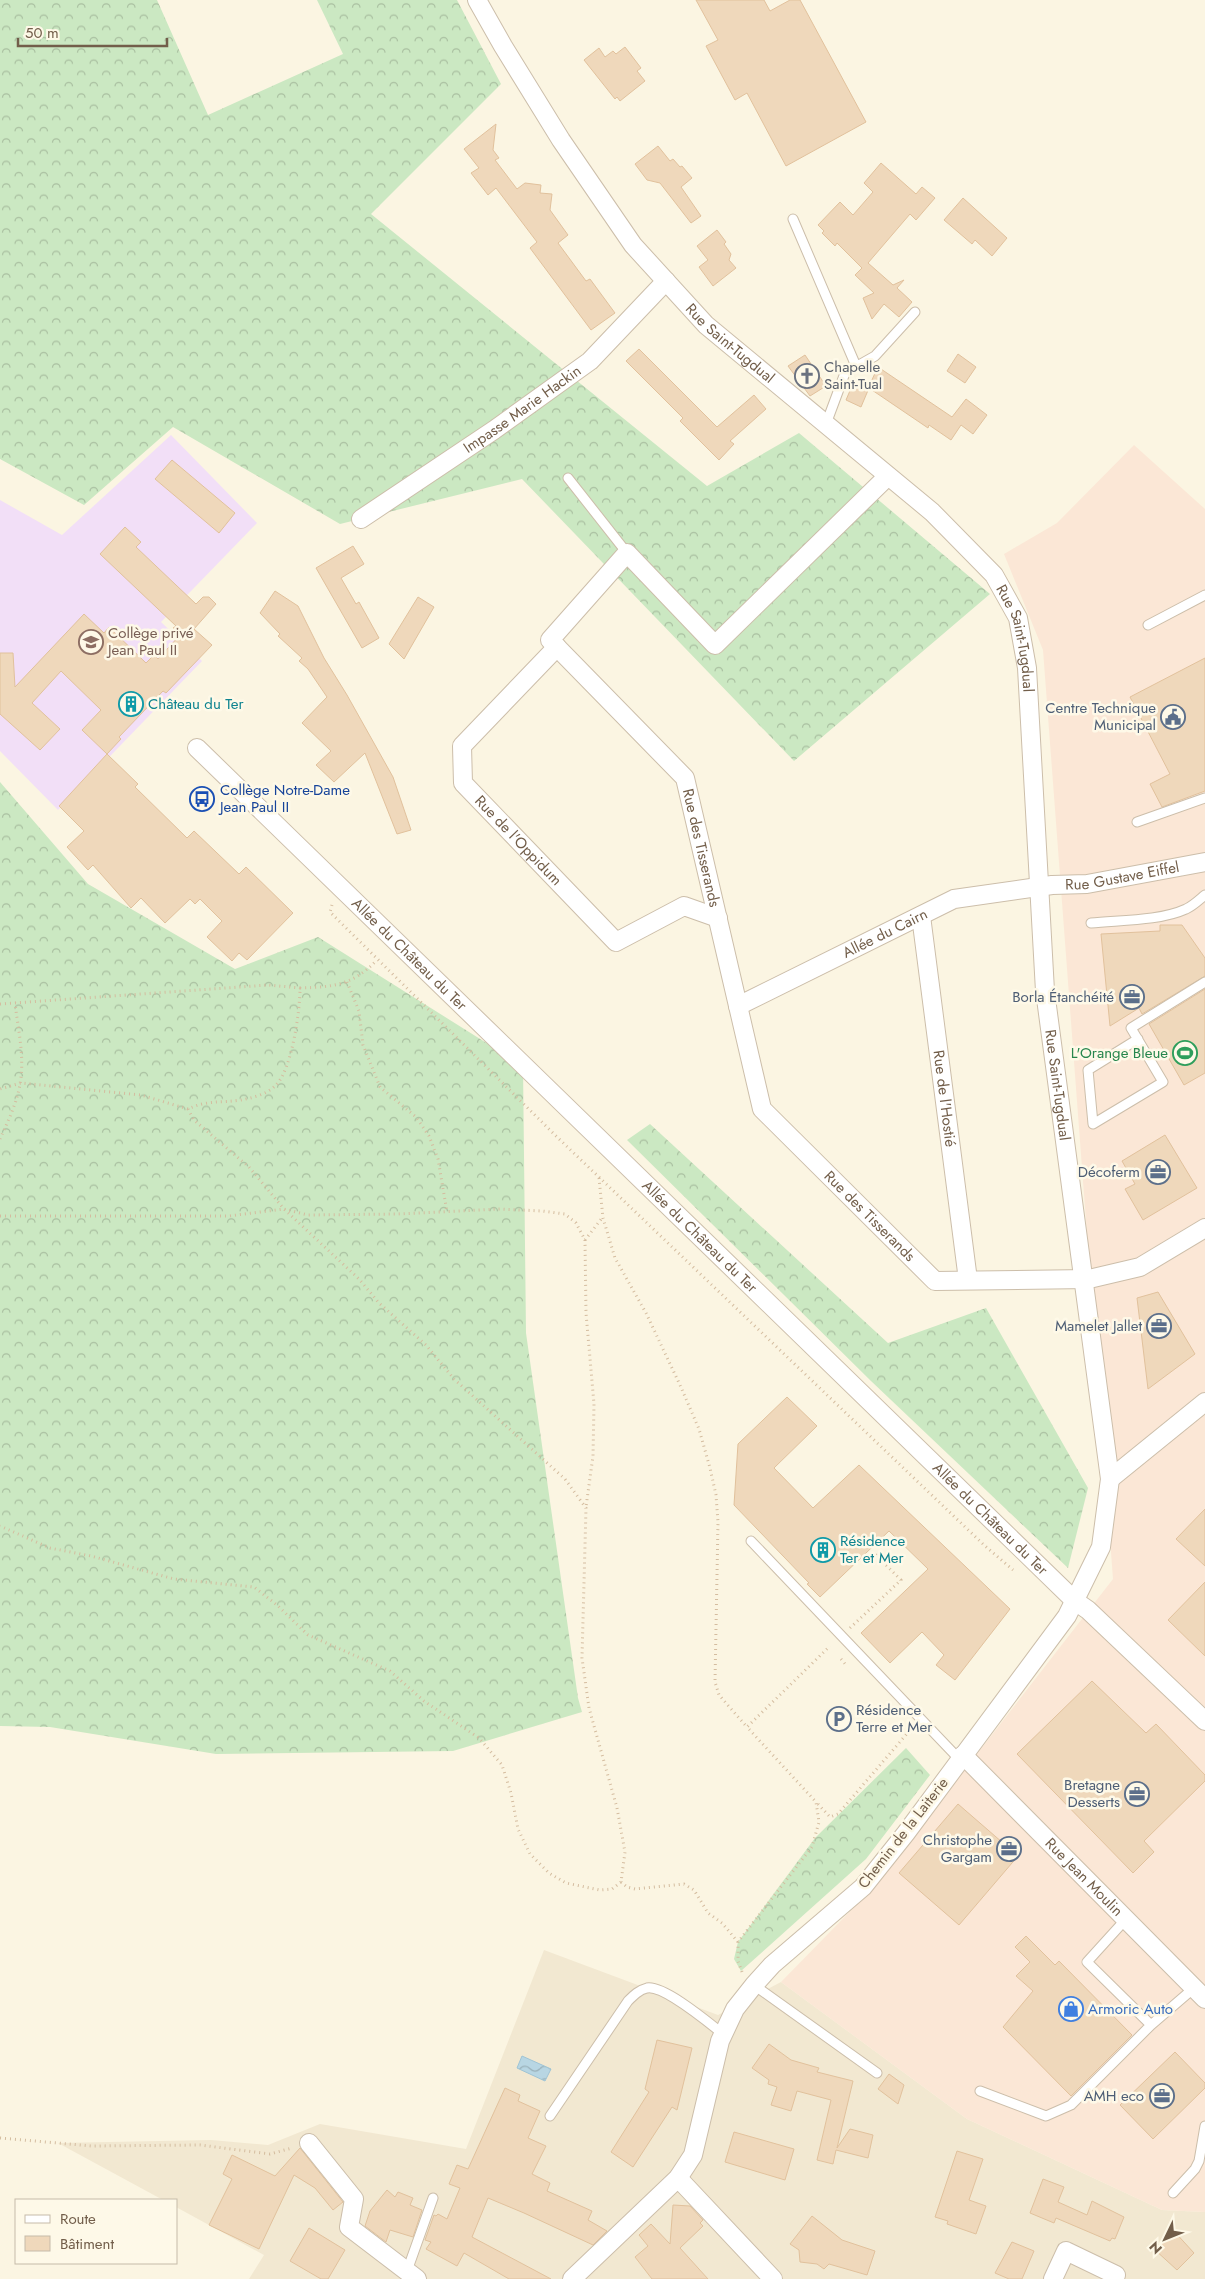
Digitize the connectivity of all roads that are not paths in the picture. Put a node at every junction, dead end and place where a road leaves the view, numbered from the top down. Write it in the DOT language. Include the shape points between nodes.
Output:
graph roads {
  1 [pos="477,0"];
  2 [pos="794,219"];
  3 [pos="666,281"];
  4 [pos="916,312"];
  5 [pos="856,366"];
  6 [pos="826,424"];
  7 [pos="888,476"];
  8 [pos="568,478"];
  9 [pos="362,519"];
  10 [pos="627,553"];
  11 [pos="1205,595"];
  12 [pos="1148,625"];
  13 [pos="557,647"];
  14 [pos="197,748"];
  15 [pos="1205,798"];
  16 [pos="1137,822"];
  17 [pos="1203,868"];
  18 [pos="1040,886"];
  19 [pos="1205,895"];
  20 [pos="921,916"];
  21 [pos="718,918"];
  22 [pos="1091,923"];
  23 [pos="1205,982"];
  24 [pos="738,1006"];
  25 [pos="1138,1039"];
  26 [pos="1205,1228"];
  27 [pos="1083,1279"];
  28 [pos="968,1280"];
  29 [pos="1205,1402"];
  30 [pos="1110,1479"];
  31 [pos="751,1541"];
  32 [pos="1075,1601"];
  33 [pos="1205,1721"];
  34 [pos="961,1758"];
  35 [pos="1126,1919"];
  36 [pos="754,1985"];
  37 [pos="1200,1994"];
  38 [pos="1151,2025"];
  39 [pos="723,2034"];
  40 [pos="876,2073"];
  41 [pos="980,2091"];
  42 [pos="550,2116"];
  43 [pos="1205,2126"];
  44 [pos="309,2143"];
  45 [pos="678,2178"];
  46 [pos="1172,2193"];
  47 [pos="433,2198"];
  48 [pos="412,2275"];
  49 [pos="572,2279"];
  50 [pos="773,2279"];
  51 [pos="1053,2279"];
  52 [pos="1114,2279"];
  1 -- 3 [label="street, Rue Saint-Tugdual" via="561,140 633,245"];
  2 -- 5 [label="lane"];
  3 -- 6 [label="street, Rue Saint-Tugdual" via="706,325"];
  3 -- 9 [label="street, Impasse Marie Hackin" via="590,361"];
  4 -- 5 [label="lane" via="875,356"];
  5 -- 6 [label="lane" via="845,373"];
  6 -- 7 [label="street, Rue Saint-Tugdual"];
  7 -- 10 [label="street" via="715,645"];
  7 -- 18 [label="street, Rue Saint-Tugdual" via="932,512 994,575 1018,618 1027,668"];
  8 -- 10 [label="lane"];
  10 -- 13 [label="street" via="550,640"];
  11 -- 12 [label="lane"];
  13 -- 21 [label="street, Rue des Tisserands" via="685,778"];
  13 -- 21 [label="street, Rue de l'Oppidum" via="462,746 463,783 616,942 684,906"];
  14 -- 32 [label="street, Allée du Château du Ter"];
  15 -- 16 [label="lane"];
  17 -- 18 [label="street, Rue Gustave Eiffel" via="1087,884"];
  18 -- 20 [label="street, Allée du Cairn" via="954,899"];
  18 -- 27 [label="street, Rue Saint-Tugdual" via="1045,991"];
  19 -- 22 [label="lane" via="1180,912"];
  20 -- 24 [label="street, Allée du Cairn"];
  20 -- 28 [label="street, Rue de l'Hostié"];
  21 -- 24 [label="street, Rue des Tisserands"];
  23 -- 25 [label="lane" via="1131,1028"];
  24 -- 28 [label="street, Rue des Tisserands" via="762,1109 935,1281"];
  25 -- 25 [label="lane" via="1163,1082 1093,1124 1088,1070"];
  26 -- 27 [label="street, Rue des Tisserands" via="1140,1267"];
  27 -- 28 [label="street, Rue des Tisserands"];
  27 -- 30 [label="street, Rue Saint-Tugdual"];
  29 -- 30 [label="street"];
  30 -- 32 [label="street, Chemin de la Laiterie" via="1101,1547"];
  31 -- 34 [label="lane"];
  32 -- 33 [label="street, Allée du Château du Ter"];
  32 -- 34 [label="street, Chemin de la Laiterie" via="1050,1640"];
  34 -- 35 [label="street, Rue Jean Moulin"];
  34 -- 36 [label="street, Chemin de la Laiterie" via="863,1886 772,1965"];
  35 -- 37 [label="street, Rue Jean Moulin"];
  35 -- 38 [label="lane" via="1087,1962"];
  36 -- 39 [label="street, Chemin de la Laiterie"];
  36 -- 40 [label="lane"];
  37 -- 38 [label="lane"];
  38 -- 41 [label="lane" via="1071,2105 1046,2116"];
  39 -- 42 [label="lane" via="671,1996 649,1988 637,1992"];
  39 -- 45 [label="street, Chemin de la Laiterie" via="693,2155"];
  43 -- 46 [label="lane" via="1195,2170"];
  44 -- 48 [label="street" via="354,2199 349,2227"];
  45 -- 49 [label="street, Chemin de la Laiterie"];
  45 -- 50 [label="street"];
  47 -- 48 [label="lane"];
  51 -- 52 [label="street" via="1066,2251 1116,2275"];
}
